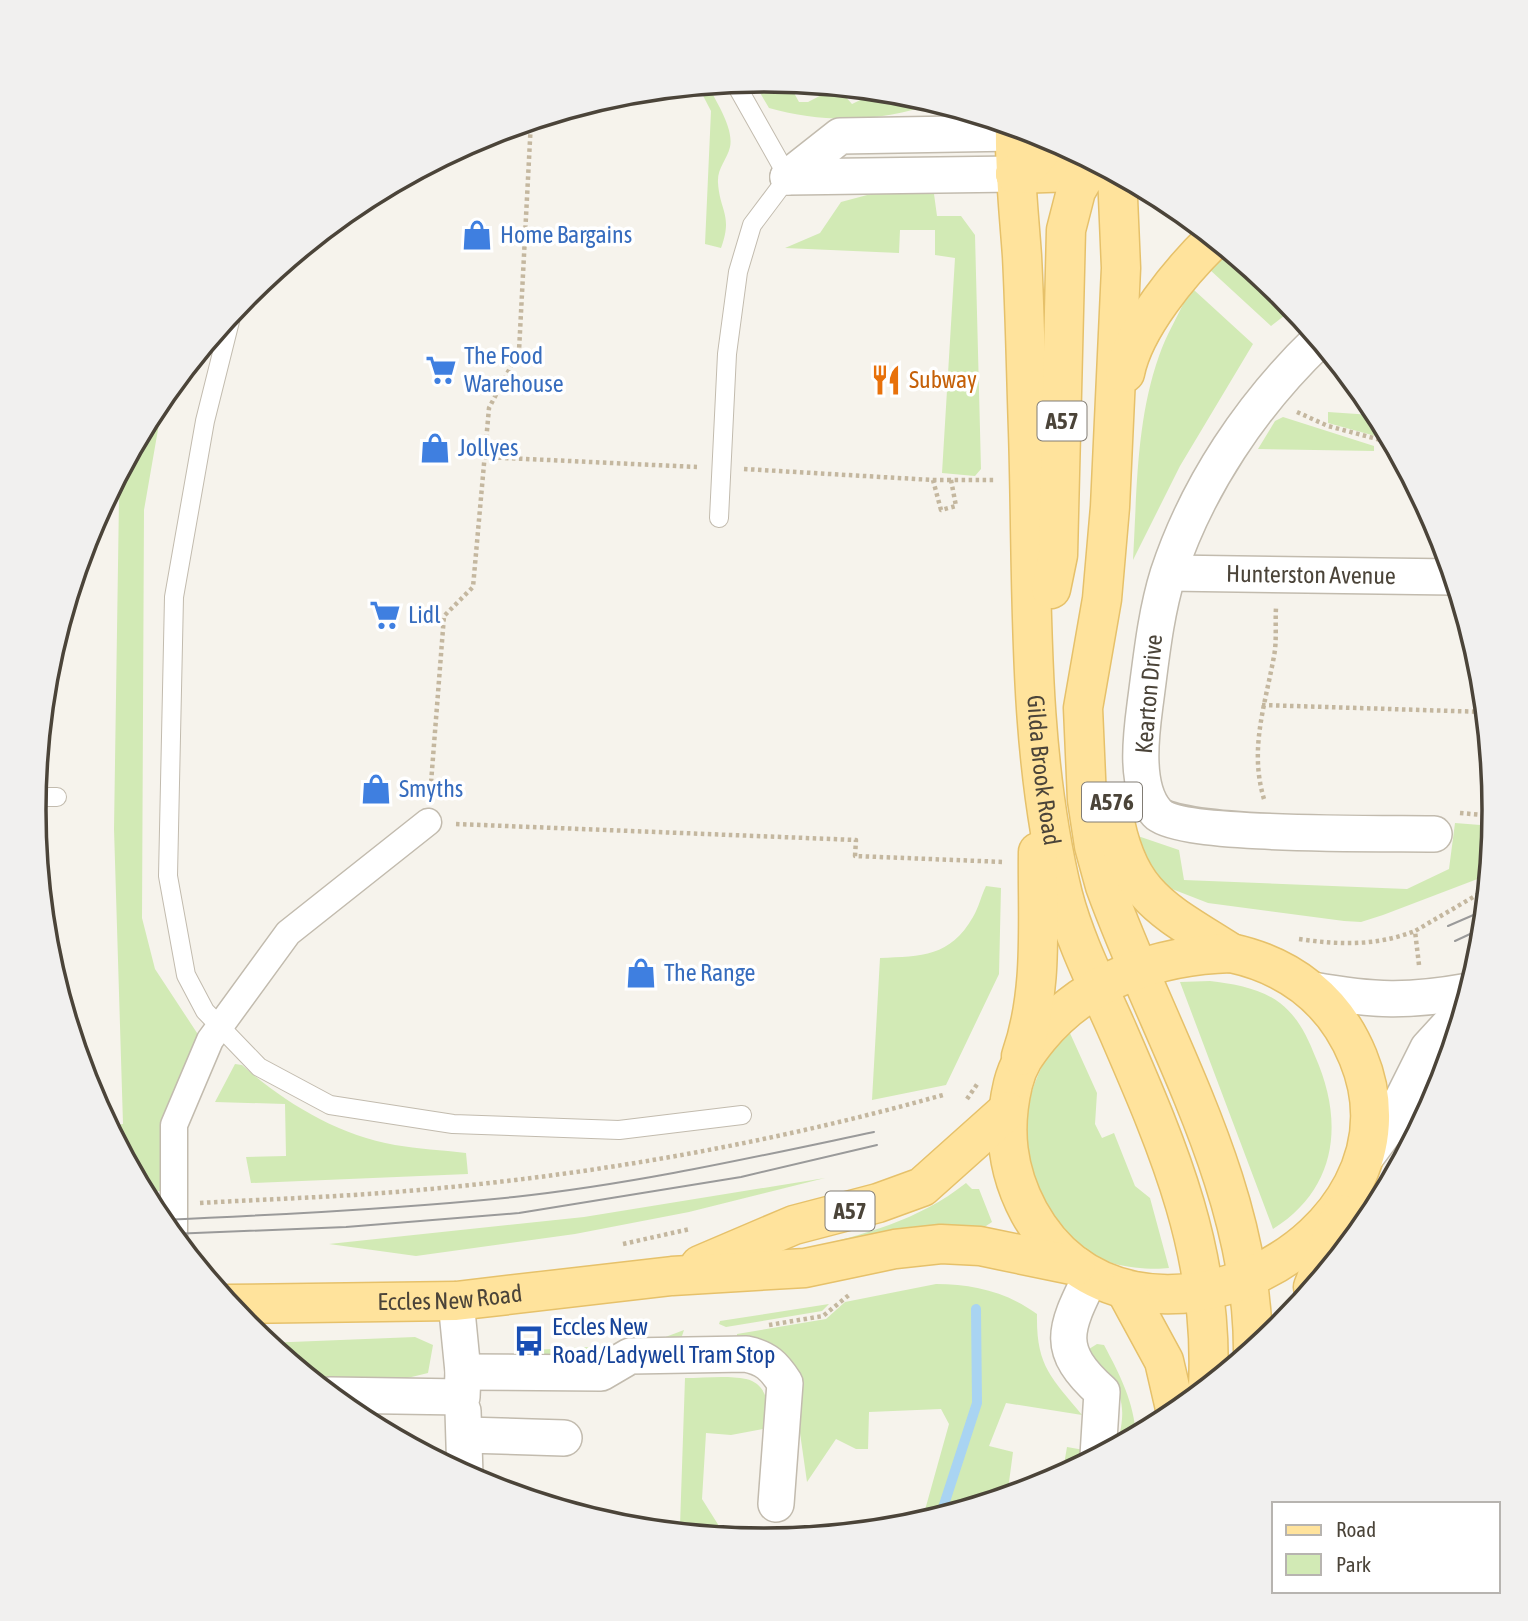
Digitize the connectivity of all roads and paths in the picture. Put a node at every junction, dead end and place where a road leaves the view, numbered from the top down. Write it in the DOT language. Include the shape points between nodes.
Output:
graph roads {
  1 [pos="741,93"];
  2 [pos="530,131"];
  3 [pos="1004,133"];
  4 [pos="1026,142"];
  5 [pos="1090,170"];
  6 [pos="1015,174"];
  7 [pos="1098,174"];
  8 [pos="788,177"];
  9 [pos="1102,177"];
  10 [pos="1208,246"];
  11 [pos="227,334"];
  12 [pos="1312,347"];
  13 [pos="1268,396"];
  14 [pos="1114,425"];
  15 [pos="1379,439"];
  16 [pos="484,457"];
  17 [pos="723,468"];
  18 [pos="933,480"];
  19 [pos="951,480"];
  20 [pos="1029,481"];
  21 [pos="719,518"];
  22 [pos="1168,573"];
  23 [pos="1276,574"];
  24 [pos="1443,577"];
  25 [pos="1102,599"];
  26 [pos="1036,670"];
  27 [pos="1262,705"];
  28 [pos="1475,712"];
  29 [pos="1039,765"];
  30 [pos="46,797"];
  31 [pos="57,797"];
  32 [pos="428,822"];
  33 [pos="1274,830"];
  34 [pos="1434,834"];
  35 [pos="1038,863"];
  36 [pos="1477,895"];
  37 [pos="1415,931"];
  38 [pos="1293,938"];
  39 [pos="1231,953"];
  40 [pos="1136,969"];
  41 [pos="1099,988"];
  42 [pos="1313,990"];
  43 [pos="1459,993"];
  44 [pos="1424,999"];
  45 [pos="1449,1025"];
  46 [pos="220,1027"];
  47 [pos="1018,1063"];
  48 [pos="943,1095"];
  49 [pos="962,1105"];
  50 [pos="1007,1111"];
  51 [pos="742,1115"];
  52 [pos="1363,1161"];
  53 [pos="1348,1196"];
  54 [pos="173,1205"];
  55 [pos="173,1219"];
  56 [pos="699,1226"];
  57 [pos="621,1244"];
  58 [pos="1323,1261"];
  59 [pos="1084,1271"];
  60 [pos="672,1276"];
  61 [pos="1248,1279"];
  62 [pos="858,1289"];
  63 [pos="1126,1291"];
  64 [pos="1206,1292"];
  65 [pos="456,1301"];
  66 [pos="242,1304"];
  67 [pos="758,1327"];
  68 [pos="1252,1338"];
  69 [pos="1209,1375"];
  70 [pos="463,1385"];
  71 [pos="345,1394"];
  72 [pos="1173,1401"];
  73 [pos="466,1435"];
  74 [pos="564,1438"];
  75 [pos="1099,1446"];
  76 [pos="465,1464"];
  77 [pos="776,1504"];
  1 -- 8 [label="lane"];
  2 -- 16 [label="path" via="519,351 489,408"];
  3 -- 8 [label="street" via="839,136"];
  4 -- 6 [label="main road, Gilda Brook Road / A576"];
  5 -- 6 [label="main road"];
  6 -- 8 [label="street"];
  6 -- 20 [label="main road, Gilda Brook Road / A576"];
  7 -- 26 [label="main road, A57" via="1070,210 1066,230 1058,555"];
  8 -- 17 [label="lane" via="752,225 738,272 727,354"];
  9 -- 14 [label="main road, Gilda Brook Road / A576" via="1121,268"];
  10 -- 14 [label="main road" via="1145,326 1126,365"];
  11 -- 46 [label="lane" via="205,421 174,597 168,876 186,975 205,1011"];
  12 -- 13 [label="street, Kearton Drive"];
  13 -- 15 [label="path" via="1328,426"];
  13 -- 22 [label="street, Kearton Drive" via="1209,481"];
  14 -- 25 [label="main road, Gilda Brook Road / A576"];
  16 -- 17 [label="path"];
  16 -- 32 [label="path" via="473,587 444,616"];
  17 -- 18 [label="path"];
  17 -- 21 [label="lane"];
  18 -- 19 [label="path"];
  18 -- 19 [label="path" via="941,510 956,506"];
  19 -- 20 [label="path"];
  20 -- 26 [label="main road, Gilda Brook Road / A576"];
  22 -- 23 [label="street, Hunterston Avenue"];
  22 -- 33 [label="street, Kearton Drive" via="1155,626 1142,726 1143,782 1149,799 1157,813 1171,822"];
  23 -- 24 [label="street, Hunterston Avenue"];
  23 -- 27 [label="path" via="1275,653"];
  25 -- 39 [label="main road, A576" via="1108,774 1121,849 1148,897"];
  25 -- 40 [label="main road, Gilda Brook Road / A576" via="1083,708 1087,800 1105,887"];
  26 -- 29 [label="main road, Gilda Brook Road / A576"];
  27 -- 28 [label="path"];
  27 -- 33 [label="path" via="1258,778"];
  29 -- 35 [label="main road, A576"];
  29 -- 41 [label="main road, Gilda Brook Road / A576" via="1064,897"];
  30 -- 31 [label="lane"];
  32 -- 35 [label="path" via="856,840 855,856"];
  32 -- 46 [label="street" via="288,933"];
  33 -- 34 [label="street, Kearton Drive"];
  35 -- 47 [label="main road, A576" via="1035,986"];
  36 -- 37 [label="path"];
  37 -- 38 [label="path" via="1365,944"];
  37 -- 44 [label="path"];
  39 -- 40 [label="main road" via="1196,954"];
  39 -- 42 [label="main road" via="1283,970"];
  40 -- 41 [label="main road"];
  40 -- 61 [label="main road, Gilda Brook Road / A576" via="1231,1199"];
  41 -- 47 [label="main road" via="1056,1019"];
  41 -- 64 [label="main road, Gilda Brook Road / A576" via="1181,1185"];
  42 -- 44 [label="street" via="1373,1001"];
  42 -- 52 [label="main road" via="1347,1030 1362,1067 1369,1114"];
  43 -- 44 [label="street"];
  45 -- 52 [label="street" via="1428,1048 1389,1126"];
  46 -- 51 [label="lane" via="259,1067 330,1105 453,1124 620,1130"];
  46 -- 54 [label="street" via="210,1040 174,1125"];
  47 -- 49 [label="path" via="975,1084"];
  47 -- 50 [label="main road"];
  48 -- 54 [label="path" via="746,1144 560,1174 407,1191"];
  50 -- 59 [label="main road" via="1006,1142 1017,1190 1037,1227"];
  50 -- 60 [label="main road, Eccles New Road / A57" via="922,1187 794,1225"];
  52 -- 53 [label="main road"];
  53 -- 58 [label="main road"];
  53 -- 61 [label="main road" via="1308,1240"];
  54 -- 55 [label="street"];
  56 -- 57 [label="path"];
  59 -- 60 [label="main road, Eccles New Road / A57" via="980,1246 941,1244 805,1268"];
  59 -- 63 [label="main road"];
  59 -- 75 [label="street" via="1067,1325 1068,1351 1080,1372 1102,1392"];
  60 -- 65 [label="main road, Eccles New Road / A57"];
  61 -- 64 [label="main road"];
  61 -- 68 [label="main road, Gilda Brook Road / A576"];
  62 -- 67 [label="path" via="823,1316"];
  63 -- 64 [label="main road" via="1155,1295"];
  63 -- 72 [label="main road" via="1164,1361"];
  64 -- 69 [label="main road, Gilda Brook Road / A576"];
  65 -- 66 [label="main road, Eccles New Road / A57"];
  65 -- 70 [label="street"];
  70 -- 71 [label="street"];
  70 -- 73 [label="street"];
  70 -- 77 [label="street" via="601,1373 630,1356 761,1357 785,1383"];
  73 -- 74 [label="street"];
  73 -- 76 [label="street"];
}
